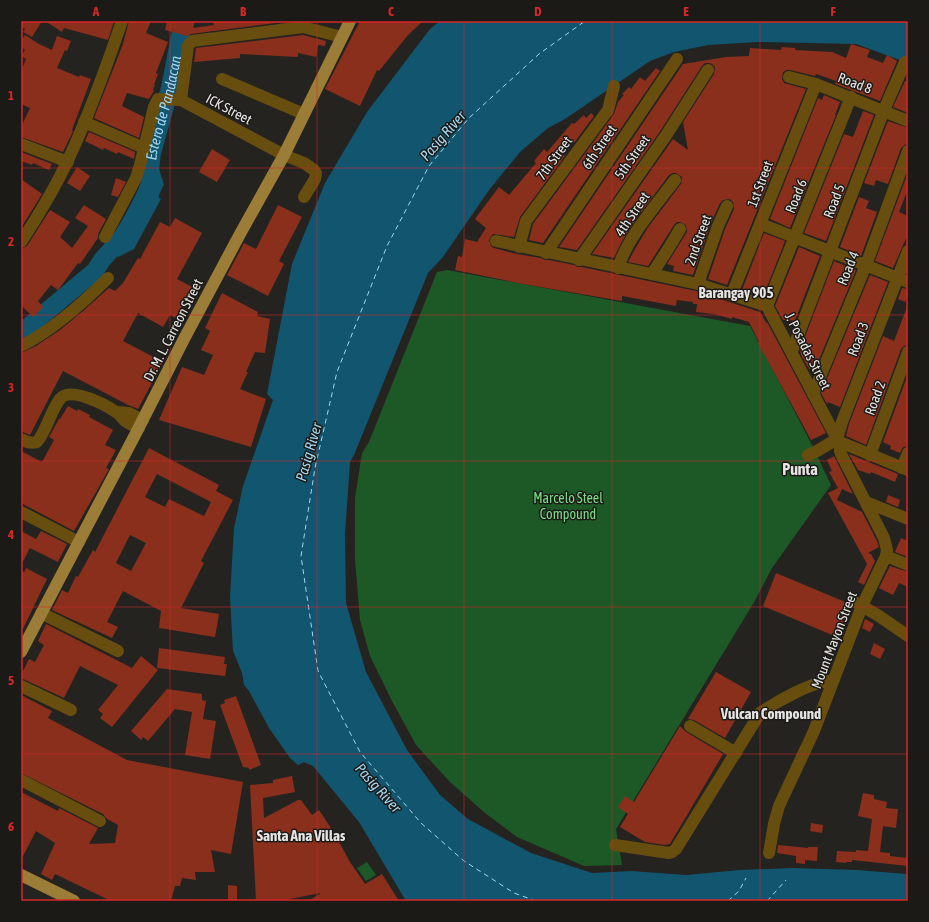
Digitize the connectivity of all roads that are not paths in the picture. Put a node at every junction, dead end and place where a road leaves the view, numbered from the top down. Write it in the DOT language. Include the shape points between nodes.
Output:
graph roads {
  1 [pos="122,21"];
  2 [pos="350,21"];
  3 [pos="342,37"];
  4 [pos="677,59"];
  5 [pos="905,62"];
  6 [pos="708,70"];
  7 [pos="789,77"];
  8 [pos="222,79"];
  9 [pos="816,84"];
  10 [pos="614,86"];
  11 [pos="851,98"];
  12 [pos="168,100"];
  13 [pos="884,110"];
  14 [pos="304,114"];
  15 [pos="908,121"];
  16 [pos="84,122"];
  17 [pos="21,144"];
  18 [pos="144,148"];
  19 [pos="908,151"];
  20 [pos="284,155"];
  21 [pos="68,162"];
  22 [pos="675,180"];
  23 [pos="304,197"];
  24 [pos="727,206"];
  25 [pos="761,224"];
  26 [pos="680,229"];
  27 [pos="796,237"];
  28 [pos="105,238"];
  29 [pos="496,241"];
  30 [pos="21,242"];
  31 [pos="519,247"];
  32 [pos="831,251"];
  33 [pos="908,251"];
  34 [pos="546,252"];
  35 [pos="579,260"];
  36 [pos="866,265"];
  37 [pos="618,268"];
  38 [pos="652,274"];
  39 [pos="108,278"];
  40 [pos="903,280"];
  41 [pos="698,284"];
  42 [pos="732,294"];
  43 [pos="767,306"];
  44 [pos="21,346"];
  45 [pos="792,351"];
  46 [pos="908,352"];
  47 [pos="813,394"];
  48 [pos="141,424"];
  49 [pos="21,439"];
  50 [pos="839,441"];
  51 [pos="908,453"];
  52 [pos="870,454"];
  53 [pos="808,455"];
  54 [pos="905,469"];
  55 [pos="866,502"];
  56 [pos="21,512"];
  57 [pos="908,519"];
  58 [pos="78,542"];
  59 [pos="886,556"];
  60 [pos="908,565"];
  61 [pos="860,604"];
  62 [pos="41,613"];
  63 [pos="908,636"];
  64 [pos="114,649"];
  65 [pos="21,652"];
  66 [pos="833,681"];
  67 [pos="21,686"];
  68 [pos="72,710"];
  69 [pos="690,726"];
  70 [pos="736,753"];
  71 [pos="21,780"];
  72 [pos="100,821"];
  73 [pos="615,845"];
  74 [pos="769,853"];
  75 [pos="21,876"];
  76 [pos="74,901"];
  1 -- 16 [label="street"];
  2 -- 3 [label="main road, Dr. M. L. Carreon Street"];
  3 -- 12 [label="street" via="303,27 192,41"];
  3 -- 14 [label="main road, Dr. M. L. Carreon Street"];
  4 -- 34 [label="street, 6th Street"];
  5 -- 13 [label="street, Road 5"];
  6 -- 35 [label="street, 5th Street" via="665,137"];
  7 -- 9 [label="street, Road 8"];
  8 -- 14 [label="street"];
  9 -- 11 [label="street, Road 8"];
  9 -- 25 [label="street, 1st Street"];
  10 -- 31 [label="street, 7th Street" via="608,110 526,221"];
  11 -- 13 [label="street, Road 8"];
  11 -- 27 [label="street, Road 6"];
  12 -- 18 [label="street" via="154,107"];
  12 -- 20 [label="street, ICK Street"];
  13 -- 15 [label="street, Road 8"];
  13 -- 32 [label="street, Road 5"];
  14 -- 20 [label="main road, Dr. M. L. Carreon Street"];
  16 -- 18 [label="street"];
  16 -- 21 [label="street"];
  17 -- 21 [label="street"];
  18 -- 28 [label="street" via="136,178"];
  19 -- 36 [label="street, Road 4"];
  20 -- 23 [label="street, ICK Street" via="304,163 316,173"];
  20 -- 48 [label="main road, Dr. M. L. Carreon Street" via="187,332"];
  21 -- 30 [label="street"];
  22 -- 37 [label="street, 4th Street" via="633,237"];
  24 -- 41 [label="street, 2nd Street"];
  25 -- 27 [label="street"];
  25 -- 42 [label="street, 1st Street"];
  26 -- 38 [label="street"];
  27 -- 32 [label="street"];
  27 -- 43 [label="street, Road 6"];
  29 -- 31 [label="street, J. Posadas Street"];
  31 -- 34 [label="street, J. Posadas Street"];
  32 -- 36 [label="street"];
  32 -- 45 [label="street, Road 5"];
  33 -- 40 [label="street, Road 3"];
  34 -- 35 [label="street, J. Posadas Street"];
  35 -- 37 [label="street, J. Posadas Street"];
  36 -- 40 [label="street"];
  36 -- 47 [label="street, Road 4"];
  37 -- 38 [label="street, J. Posadas Street"];
  38 -- 41 [label="street, J. Posadas Street"];
  39 -- 44 [label="street" via="90,296"];
  40 -- 50 [label="street, Road 3" via="842,422"];
  41 -- 42 [label="street, J. Posadas Street"];
  42 -- 43 [label="street, J. Posadas Street"];
  43 -- 45 [label="street, J. Posadas Street"];
  45 -- 47 [label="street, J. Posadas Street"];
  46 -- 52 [label="street, Road 2"];
  47 -- 50 [label="street, J. Posadas Street"];
  48 -- 49 [label="street" via="129,413 117,412 76,394 65,395 54,408 37,442 33,444"];
  48 -- 58 [label="main road, Dr. M. L. Carreon Street"];
  50 -- 52 [label="street"];
  50 -- 53 [label="street"];
  50 -- 55 [label="street" via="842,456"];
  51 -- 54 [label="street"];
  52 -- 54 [label="street"];
  55 -- 57 [label="street"];
  55 -- 59 [label="street" via="887,544"];
  56 -- 58 [label="street"];
  58 -- 62 [label="main road, Dr. M. L. Carreon Street"];
  59 -- 60 [label="street"];
  59 -- 61 [label="street, Mount Mayon Street"];
  61 -- 63 [label="street"];
  61 -- 66 [label="street, Mount Mayon Street"];
  62 -- 64 [label="street"];
  62 -- 65 [label="main road, Dr. M. L. Carreon Street"];
  66 -- 70 [label="street" via="822,681 806,688 776,702 760,713"];
  66 -- 74 [label="street, Mount Mayon Street" via="814,731 779,806"];
  67 -- 68 [label="street"];
  69 -- 70 [label="street"];
  70 -- 73 [label="street" via="676,849 672,852"];
  71 -- 72 [label="street"];
  75 -- 76 [label="main road"];
}
